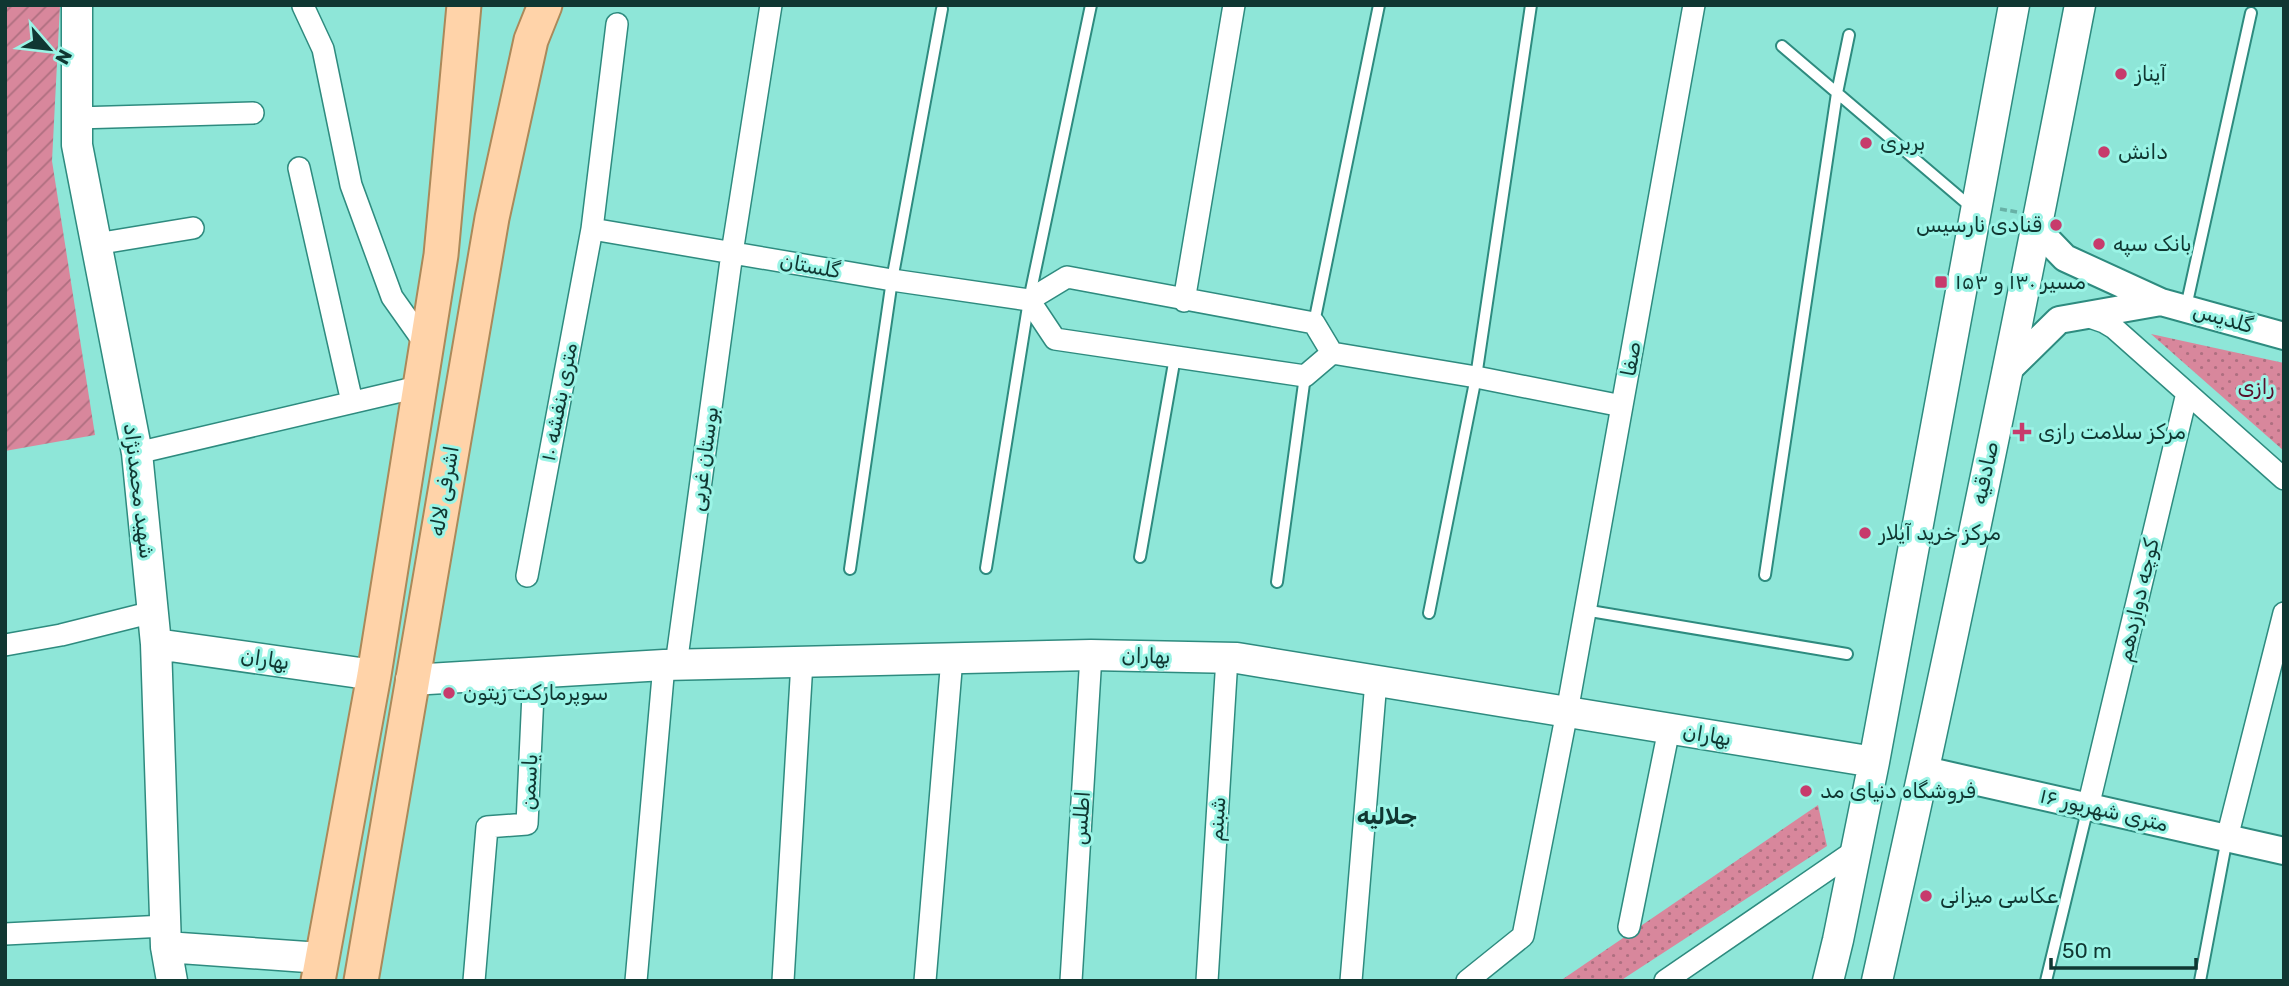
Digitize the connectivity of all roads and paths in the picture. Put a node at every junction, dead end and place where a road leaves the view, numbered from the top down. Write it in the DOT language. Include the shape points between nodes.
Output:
graph roads {
  1 [pos="77,5"];
  2 [pos="464,5"];
  3 [pos="545,5"];
  4 [pos="771,5"];
  5 [pos="1091,5"];
  6 [pos="1234,5"];
  7 [pos="1379,5"];
  8 [pos="1531,5"];
  9 [pos="1694,5"];
  10 [pos="2080,5"];
  11 [pos="303,6"];
  12 [pos="2014,6"];
  13 [pos="942,9"];
  14 [pos="2251,13"];
  15 [pos="617,24"];
  16 [pos="1849,35"];
  17 [pos="1782,46"];
  18 [pos="1837,93"];
  19 [pos="253,113"];
  20 [pos="76,118"];
  21 [pos="299,168"];
  22 [pos="1977,208"];
  23 [pos="2038,223"];
  24 [pos="193,228"];
  25 [pos="592,229"];
  26 [pos="96,244"];
  27 [pos="733,253"];
  28 [pos="892,280"];
  29 [pos="1030,300"];
  30 [pos="1185,301"];
  31 [pos="2173,304"];
  32 [pos="2084,315"];
  33 [pos="1314,323"];
  34 [pos="2284,336"];
  35 [pos="426,345"];
  36 [pos="1332,353"];
  37 [pos="1175,357"];
  38 [pos="2006,372"];
  39 [pos="1305,376"];
  40 [pos="1476,377"];
  41 [pos="418,387"];
  42 [pos="2187,393"];
  43 [pos="352,402"];
  44 [pos="1622,406"];
  45 [pos="137,453"];
  46 [pos="2284,479"];
  47 [pos="1140,557"];
  48 [pos="986,568"];
  49 [pos="850,569"];
  50 [pos="1765,575"];
  51 [pos="527,576"];
  52 [pos="1277,582"];
  53 [pos="1584,610"];
  54 [pos="153,612"];
  55 [pos="1429,613"];
  56 [pos="2284,613"];
  57 [pos="156,644"];
  58 [pos="5,645"];
  59 [pos="1847,654"];
  60 [pos="1091,655"];
  61 [pos="1227,657"];
  62 [pos="952,658"];
  63 [pos="802,662"];
  64 [pos="670,665"];
  65 [pos="534,673"];
  66 [pos="374,674"];
  67 [pos="411,680"];
  68 [pos="1376,681"];
  69 [pos="1567,712"];
  70 [pos="1669,729"];
  71 [pos="1874,762"];
  72 [pos="1925,770"];
  73 [pos="2088,807"];
  74 [pos="2227,838"];
  75 [pos="1856,850"];
  76 [pos="2284,851"];
  77 [pos="1629,927"];
  78 [pos="5,934"];
  79 [pos="166,937"];
  80 [pos="319,969"];
  81 [pos="172,981"];
  82 [pos="361,981"];
  83 [pos="474,981"];
  84 [pos="636,981"];
  85 [pos="783,981"];
  86 [pos="925,981"];
  87 [pos="1071,981"];
  88 [pos="1207,981"];
  89 [pos="1351,981"];
  90 [pos="1467,981"];
  91 [pos="1665,981"];
  92 [pos="1828,981"];
  93 [pos="1877,981"];
  94 [pos="2046,981"];
  95 [pos="2200,981"];
  1 -- 20 [label="main road, شهید محمدنژاد"];
  2 -- 35 [label="main road, اشرفی لاله" via="441,255"];
  3 -- 67 [label="main road, اشرفی لاله" via="531,40 492,218"];
  4 -- 27 [label="street"];
  5 -- 29 [label="lane"];
  6 -- 30 [label="street"];
  7 -- 33 [label="lane"];
  8 -- 40 [label="lane"];
  9 -- 44 [label="street, صفا"];
  10 -- 23 [label="main road, صادقیه"];
  11 -- 35 [label="street" via="323,48 351,185 392,297"];
  12 -- 22 [label="main road"];
  13 -- 28 [label="lane"];
  14 -- 31 [label="lane"];
  15 -- 25 [label="street, ۱۰ متری بنفشه"];
  16 -- 18 [label="lane"];
  17 -- 18 [label="lane"];
  18 -- 22 [label="lane"];
  18 -- 50 [label="lane"];
  19 -- 20 [label="street"];
  20 -- 26 [label="main road, شهید محمدنژاد" via="76,145"];
  21 -- 43 [label="street"];
  22 -- 23 [label="path"];
  22 -- 71 [label="main road"];
  23 -- 31 [label="street, گلدیس" via="2065,258"];
  23 -- 38 [label="main road, صادقیه"];
  24 -- 26 [label="street"];
  25 -- 27 [label="street, گلستان"];
  25 -- 51 [label="street, ۱۰ متری بنفشه"];
  26 -- 45 [label="main road, شهید محمدنژاد"];
  27 -- 28 [label="street, گلستان"];
  27 -- 64 [label="street, بوستان غربی"];
  28 -- 29 [label="street, گلستان"];
  28 -- 49 [label="lane"];
  29 -- 30 [label="street" via="1067,278"];
  29 -- 37 [label="street" via="1055,339"];
  29 -- 48 [label="lane"];
  30 -- 33 [label="street"];
  31 -- 32 [label="street"];
  31 -- 34 [label="street, گلدیس"];
  32 -- 38 [label="street" via="2059,320"];
  32 -- 42 [label="street" via="2114,328"];
  33 -- 36 [label="street"];
  35 -- 41 [label="main road, اشرفی لاله"];
  36 -- 39 [label="street"];
  36 -- 40 [label="street"];
  37 -- 39 [label="street"];
  37 -- 47 [label="lane"];
  38 -- 72 [label="main road, صادقیه"];
  39 -- 52 [label="lane"];
  40 -- 44 [label="street"];
  40 -- 55 [label="lane"];
  41 -- 43 [label="street"];
  41 -- 66 [label="main road, اشرفی لاله"];
  42 -- 46 [label="street"];
  42 -- 73 [label="street, کوچه دوازدهم"];
  43 -- 45 [label="street"];
  44 -- 53 [label="street, صفا"];
  45 -- 54 [label="main road, شهید محمدنژاد"];
  53 -- 59 [label="lane"];
  53 -- 69 [label="street, صفا"];
  54 -- 57 [label="main road, شهید محمدنژاد"];
  54 -- 58 [label="street"];
  56 -- 74 [label="street"];
  57 -- 66 [label="main road, بهاران"];
  57 -- 79 [label="main road, شهید محمدنژاد"];
  60 -- 61 [label="main road, بهاران"];
  60 -- 62 [label="main road, بهاران"];
  60 -- 87 [label="street, اطلس"];
  61 -- 68 [label="main road, بهاران"];
  61 -- 88 [label="street, شبنم"];
  62 -- 63 [label="main road, بهاران"];
  62 -- 86 [label="street"];
  63 -- 64 [label="main road, بهاران"];
  63 -- 85 [label="street"];
  64 -- 65 [label="main road, بهاران"];
  64 -- 84 [label="street, بوستان غربی"];
  65 -- 67 [label="main road, بهاران"];
  65 -- 83 [label="street, یاسمن" via="527,824 487,827"];
  66 -- 80 [label="main road, اشرفی لاله"];
  67 -- 82 [label="main road, اشرفی لاله"];
  68 -- 69 [label="main road, بهاران"];
  68 -- 89 [label="street"];
  69 -- 70 [label="main road, بهاران"];
  69 -- 90 [label="street, صفا" via="1523,936"];
  70 -- 71 [label="main road, بهاران"];
  70 -- 77 [label="street"];
  71 -- 75 [label="main road"];
  72 -- 73 [label="street, ۱۶ متری شهریور"];
  72 -- 93 [label="main road, صادقیه"];
  73 -- 74 [label="street, ۱۶ متری شهریور"];
  73 -- 94 [label="lane"];
  74 -- 76 [label="street, ۱۶ متری شهریور"];
  74 -- 95 [label="lane"];
  75 -- 91 [label="street"];
  75 -- 92 [label="main road"];
  78 -- 79 [label="street"];
  79 -- 80 [label="main road"];
  79 -- 81 [label="main road, شهید محمدنژاد"];
}
